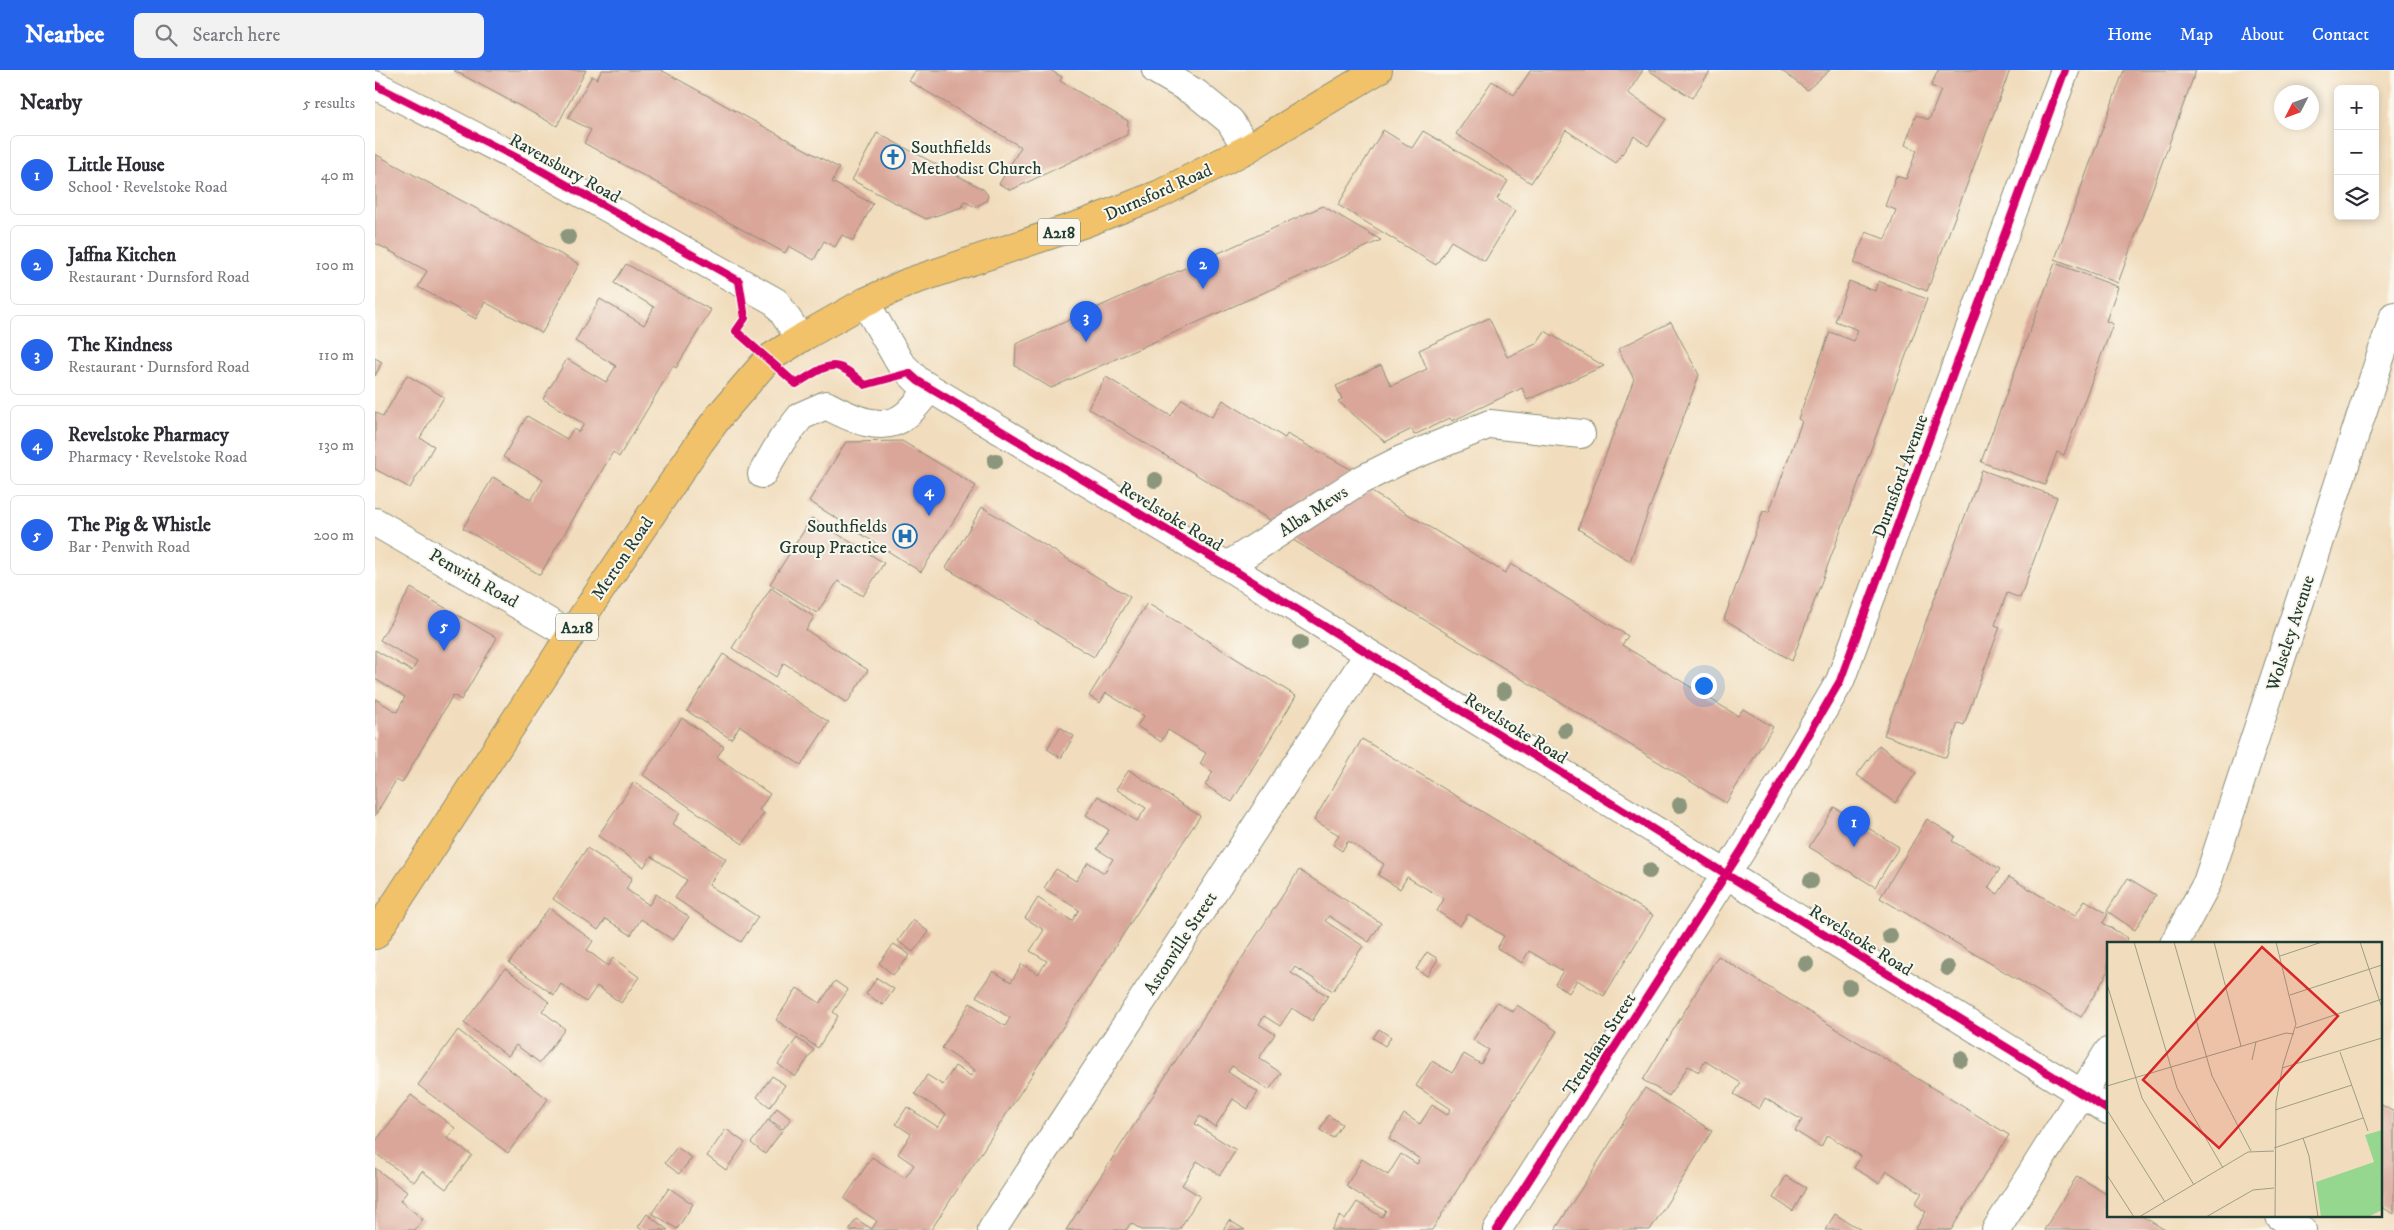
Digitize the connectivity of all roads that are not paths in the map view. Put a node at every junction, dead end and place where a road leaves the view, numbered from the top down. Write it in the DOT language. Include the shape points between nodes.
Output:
graph roads {
  1 [pos="1155,70"];
  2 [pos="1378,70"];
  3 [pos="2065,70"];
  4 [pos="375,84"];
  5 [pos="1247,149"];
  6 [pos="865,302"];
  7 [pos="2394,316"];
  8 [pos="800,338"];
  9 [pos="930,388"];
  10 [pos="1581,434"];
  11 [pos="762,474"];
  12 [pos="375,522"];
  13 [pos="1227,566"];
  14 [pos="571,635"];
  15 [pos="1368,655"];
  16 [pos="1726,875"];
  17 [pos="375,935"];
  18 [pos="2175,942"];
  19 [pos="2107,1054"];
  20 [pos="2082,1094"];
  21 [pos="2107,1109"];
  22 [pos="2283,1218"];
  23 [pos="991,1230"];
  24 [pos="1497,1230"];
  25 [pos="1996,1230"];
  26 [pos="2302,1230"];
  1 -- 5 [label="street" via="1197,94 1230,121"];
  2 -- 5 [label="main road, Durnsford Road / A218"];
  3 -- 16 [label="street, Durnsford Avenue" via="1840,681"];
  4 -- 8 [label="street, Ravensbury Road" via="533,166 776,302"];
  5 -- 6 [label="main road, Durnsford Road / A218" via="1160,194 1085,223 909,282"];
  6 -- 8 [label="main road, Merton Road / A218"];
  6 -- 9 [label="street, Revelstoke Road" via="900,364"];
  7 -- 18 [label="street, Wolseley Avenue" via="2207,883"];
  8 -- 14 [label="main road, Merton Road / A218" via="768,359 720,415"];
  9 -- 11 [label="street" via="906,416 889,424 854,420 826,405 801,416"];
  9 -- 13 [label="street, Revelstoke Road"];
  10 -- 13 [label="street, Alba Mews" via="1490,424 1359,481"];
  12 -- 14 [label="street, Penwith Road"];
  13 -- 15 [label="street, Revelstoke Road"];
  14 -- 17 [label="main road, Merton Road / A218"];
  15 -- 16 [label="street, Revelstoke Road"];
  15 -- 23 [label="street, Astonville Street"];
  16 -- 20 [label="street, Revelstoke Road"];
  16 -- 24 [label="street, Trentham Street"];
  19 -- 20 [label="street"];
  20 -- 21 [label="street, Revelstoke Road"];
  20 -- 25 [label="street"];
  22 -- 26 [label="street"];
}
